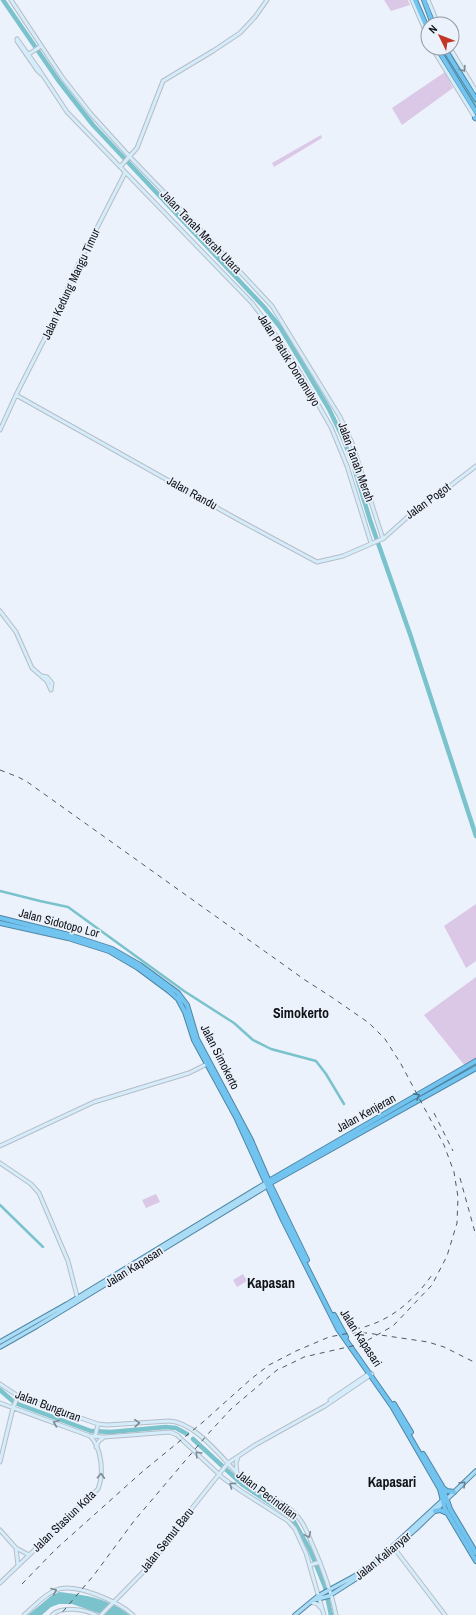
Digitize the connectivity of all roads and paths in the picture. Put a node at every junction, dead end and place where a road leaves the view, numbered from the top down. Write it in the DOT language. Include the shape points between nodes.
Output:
graph roads {
  1 [pos="11,0"];
  2 [pos="267,0"];
  3 [pos="414,0"];
  4 [pos="424,0"];
  5 [pos="428,0"];
  6 [pos="420,16"];
  7 [pos="421,16"];
  8 [pos="430,16"];
  9 [pos="435,16"];
  10 [pos="40,46"];
  11 [pos="30,54"];
  12 [pos="437,56"];
  13 [pos="441,56"];
  14 [pos="450,56"];
  15 [pos="454,56"];
  16 [pos="41,74"];
  17 [pos="471,86"];
  18 [pos="476,91"];
  19 [pos="476,99"];
  20 [pos="476,112"];
  21 [pos="476,118"];
  22 [pos="129,158"];
  23 [pos="121,166"];
  24 [pos="125,173"];
  25 [pos="272,306"];
  26 [pos="16,395"];
  27 [pos="0,430"];
  28 [pos="476,466"];
  29 [pos="382,539"];
  30 [pos="372,543"];
  31 [pos="0,610"];
  32 [pos="40,676"];
  33 [pos="0,918"];
  34 [pos="0,923"];
  35 [pos="111,950"];
  36 [pos="476,1061"];
  37 [pos="207,1064"];
  38 [pos="476,1068"];
  39 [pos="337,1144"];
  40 [pos="0,1146"];
  41 [pos="0,1163"];
  42 [pos="265,1172"];
  43 [pos="277,1175"];
  44 [pos="268,1183"];
  45 [pos="77,1300"];
  46 [pos="0,1342"];
  47 [pos="0,1347"];
  48 [pos="371,1374"];
  49 [pos="0,1384"];
  50 [pos="17,1397"];
  51 [pos="0,1401"];
  52 [pos="14,1406"];
  53 [pos="98,1424"];
  54 [pos="94,1436"];
  55 [pos="104,1437"];
  56 [pos="96,1447"];
  57 [pos="238,1457"];
  58 [pos="0,1462"];
  59 [pos="228,1463"];
  60 [pos="476,1471"];
  61 [pos="220,1474"];
  62 [pos="238,1474"];
  63 [pos="442,1486"];
  64 [pos="454,1492"];
  65 [pos="445,1500"];
  66 [pos="435,1511"];
  67 [pos="447,1513"];
  68 [pos="0,1530"];
  69 [pos="16,1548"];
  70 [pos="394,1548"];
  71 [pos="476,1553"];
  72 [pos="29,1555"];
  73 [pos="476,1561"];
  74 [pos="318,1562"];
  75 [pos="311,1565"];
  76 [pos="18,1566"];
  77 [pos="367,1570"];
  78 [pos="0,1583"];
  79 [pos="329,1590"];
  80 [pos="330,1595"];
  81 [pos="319,1598"];
  82 [pos="312,1601"];
  83 [pos="112,1603"];
  84 [pos="323,1611"];
  85 [pos="101,1614"];
  86 [pos="24,1615"];
  87 [pos="52,1615"];
  88 [pos="96,1615"];
  89 [pos="133,1615"];
  90 [pos="295,1615"];
  91 [pos="324,1615"];
  92 [pos="336,1615"];
  93 [pos="445,1615"];
  1 -- 10 [label="street, Jalan Tanah Merah Utara"];
  2 -- 22 [label="street" via="240,33 162,81 140,140"];
  3 -- 6 [label="street"];
  3 -- 7 [label="highway"];
  4 -- 8 [label="highway"];
  5 -- 9 [label="street"];
  10 -- 11 [label="street"];
  10 -- 22 [label="street, Jalan Tanah Merah Utara" via="91,114"];
  11 -- 16 [label="street"];
  11 -- 16 [label="street" via="17,38 29,60"];
  12 -- 21 [label="street"];
  13 -- 20 [label="highway"];
  14 -- 17 [label="highway"];
  15 -- 17 [label="street, one-way"];
  16 -- 23 [label="street, Jalan Platuk Donomulyo" via="67,112"];
  17 -- 18 [label="street"];
  17 -- 19 [label="highway"];
  22 -- 23 [label="street"];
  22 -- 25 [label="street, Jalan Tanah Merah Utara"];
  23 -- 24 [label="street, Jalan Platuk Donomulyo"];
  24 -- 26 [label="street, Jalan Kedung Mangu Timur"];
  24 -- 30 [label="street, Jalan Platuk Donomulyo" via="252,303 271,328 299,371 335,436"];
  25 -- 29 [label="street, Jalan Tanah Merah" via="340,417 352,443"];
  26 -- 27 [label="street, Jalan Kedung Mangu Timur"];
  26 -- 30 [label="street, Jalan Randu" via="317,562 343,556"];
  28 -- 29 [label="street, Jalan Pogot" via="421,504"];
  29 -- 30 [label="street, Jalan Randu"];
  31 -- 32 [label="street" via="16,632 32,668"];
  32 -- 32 [label="street" via="51,681 51,690 47,681"];
  33 -- 35 [label="highway, Jalan Sidotopo Lor" via="70,935"];
  34 -- 35 [label="highway, Jalan Sidotopo Lor"];
  35 -- 37 [label="highway, Jalan Simokerto" via="178,999 194,1040"];
  35 -- 42 [label="highway, Jalan Simokerto" via="140,965 173,988 187,1005 197,1039 240,1117"];
  39 -- 36 [label="highway, Jalan Kenjeran, one-way"];
  37 -- 40 [label="street" via="183,1075 98,1100"];
  37 -- 44 [label="highway, Jalan Simokerto"];
  38 -- 39 [label="highway, Jalan Kenjeran"];
  39 -- 43 [label="highway, Jalan Kenjeran"];
  39 -- 44 [label="highway, Jalan Kenjeran"];
  41 -- 45 [label="street" via="31,1184 39,1194 68,1261"];
  42 -- 43 [label="highway"];
  42 -- 44 [label="highway, Jalan Simokerto"];
  43 -- 44 [label="highway, Jalan Kenjeran"];
  44 -- 45 [label="main road, Jalan Kapasan"];
  44 -- 48 [label="highway, Jalan Kapasari" via="342,1330"];
  45 -- 46 [label="main road, Jalan Kapasan"];
  45 -- 47 [label="main road, Jalan Kapasan"];
  48 -- 57 [label="street"];
  48 -- 63 [label="highway, Jalan Kapasari" via="397,1409"];
  48 -- 65 [label="highway, Jalan Kapasari" via="411,1437"];
  49 -- 50 [label="street, Jalan Bunguran"];
  50 -- 52 [label="street"];
  50 -- 53 [label="street, Jalan Bunguran"];
  51 -- 52 [label="street, Jalan Bunguran"];
  54 -- 52 [label="street, Jalan Bunguran, one-way"];
  52 -- 58 [label="street"];
  53 -- 54 [label="street"];
  53 -- 59 [label="street, Jalan Bunguran, one-way" via="176,1422 193,1430"];
  54 -- 55 [label="street, Jalan Bunguran"];
  54 -- 56 [label="street, Jalan Stasiun Kota"];
  55 -- 56 [label="street"];
  61 -- 55 [label="street, one-way" via="177,1435 164,1432"];
  72 -- 56 [label="street, Jalan Stasiun Kota, one-way" via="98,1489 102,1475"];
  57 -- 59 [label="street"];
  57 -- 62 [label="street"];
  59 -- 61 [label="street, Jalan Semut Baru"];
  59 -- 62 [label="street, Jalan Pecindilan"];
  64 -- 60 [label="main road, one-way"];
  75 -- 61 [label="street, one-way" via="297,1532 288,1521 240,1491"];
  61 -- 83 [label="street, Jalan Semut Baru" via="152,1563"];
  62 -- 74 [label="street, Jalan Pecindilan, one-way" via="298,1516"];
  63 -- 64 [label="highway" via="447,1491"];
  63 -- 65 [label="highway, Jalan Kapasari"];
  64 -- 65 [label="main road"];
  65 -- 66 [label="main road, Jalan Kalianyar"];
  65 -- 67 [label="highway"];
  65 -- 71 [label="highway"];
  65 -- 77 [label="main road, Jalan Kalianyar"];
  66 -- 67 [label="highway"];
  66 -- 70 [label="main road, Jalan Kalianyar"];
  67 -- 73 [label="highway"];
  68 -- 69 [label="street"];
  69 -- 72 [label="street"];
  69 -- 76 [label="street"];
  70 -- 77 [label="main road, Jalan Kalianyar"];
  70 -- 93 [label="street"];
  72 -- 76 [label="street, Jalan Stasiun Kota"];
  74 -- 75 [label="street"];
  74 -- 79 [label="street, Jalan Pecindilan"];
  75 -- 81 [label="street"];
  76 -- 78 [label="street, Jalan Stasiun Kota"];
  77 -- 79 [label="main road, Jalan Kalianyar"];
  77 -- 80 [label="main road, Jalan Kalianyar"];
  79 -- 80 [label="street, Jalan Pecindilan"];
  79 -- 81 [label="main road, Jalan Kalianyar" via="322,1593"];
  80 -- 81 [label="main road, Jalan Kalianyar"];
  80 -- 92 [label="street, Jalan Pecindilan"];
  81 -- 82 [label="main road, Jalan Kalianyar"];
  81 -- 84 [label="street"];
  82 -- 84 [label="street"];
  82 -- 90 [label="main road"];
  83 -- 85 [label="street, Jalan Semut Baru"];
  86 -- 83 [label="street, one-way" via="56,1589 76,1589"];
  83 -- 89 [label="street"];
  84 -- 91 [label="street"];
  87 -- 88 [label="street" via="61,1610"];
}
